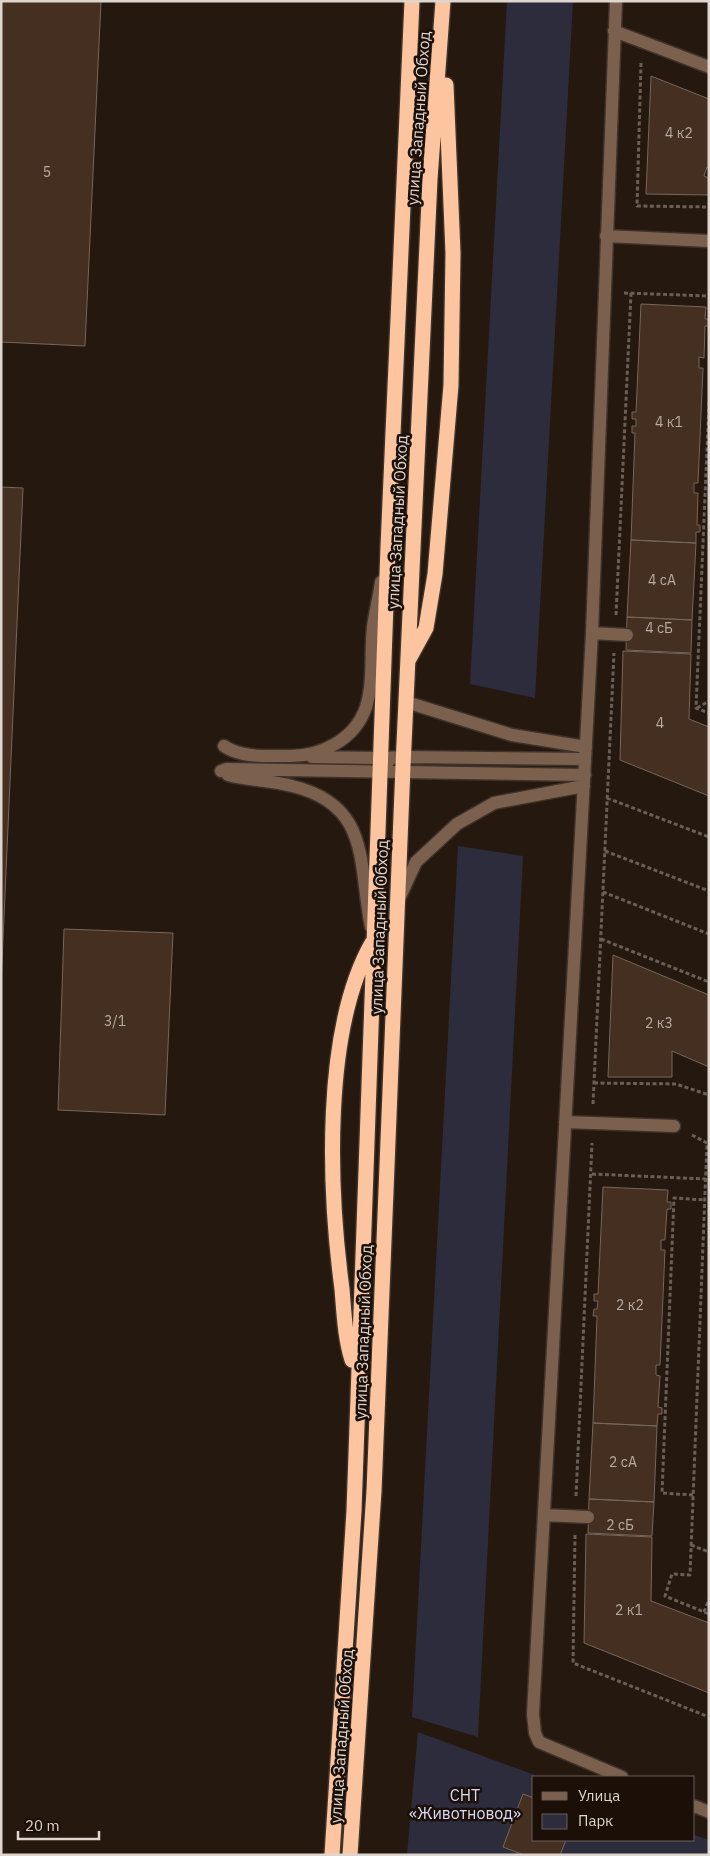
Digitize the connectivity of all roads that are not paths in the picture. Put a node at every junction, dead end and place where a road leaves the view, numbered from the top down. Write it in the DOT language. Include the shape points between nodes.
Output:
graph roads {
  1 [pos="412,1"];
  2 [pos="444,1"];
  3 [pos="616,1"];
  4 [pos="614,30"];
  5 [pos="709,67"];
  6 [pos="606,236"];
  7 [pos="709,240"];
  8 [pos="388,547"];
  9 [pos="592,633"];
  10 [pos="621,635"];
  11 [pos="408,662"];
  12 [pos="406,702"];
  13 [pos="224,746"];
  14 [pos="586,753"];
  15 [pos="291,756"];
  16 [pos="391,765"];
  17 [pos="584,780"];
  18 [pos="398,901"];
  19 [pos="374,940"];
  20 [pos="565,1122"];
  21 [pos="674,1126"];
  22 [pos="358,1376"];
  23 [pos="544,1516"];
  24 [pos="588,1517"];
  25 [pos="620,1776"];
  26 [pos="695,1806"];
  27 [pos="709,1812"];
  28 [pos="332,1855"];
  29 [pos="350,1855"];
  1 -- 8 [label="highway, улица Западный Обход"];
  2 -- 11 [label="highway, улица Западный Обход" via="430,179"];
  2 -- 11 [label="highway" via="446,138 453,253 451,385 441,518 426,628"];
  3 -- 4 [label="lane"];
  4 -- 5 [label="lane"];
  4 -- 6 [label="lane"];
  6 -- 7 [label="lane"];
  6 -- 9 [label="lane"];
  8 -- 15 [label="lane" via="373,627 366,707 356,726 333,746 313,754"];
  8 -- 16 [label="highway, улица Западный Обход"];
  9 -- 10 [label="lane"];
  9 -- 14 [label="lane"];
  11 -- 12 [label="highway, улица Западный Обход"];
  12 -- 14 [label="lane" via="512,735"];
  12 -- 16 [label="highway, улица Западный Обход"];
  13 -- 15 [label="lane" via="248,754"];
  14 -- 16 [label="lane"];
  14 -- 17 [label="lane"];
  15 -- 16 [label="lane"];
  16 -- 17 [label="lane"];
  16 -- 18 [label="highway, улица Западный Обход"];
  16 -- 19 [label="highway, улица Западный Обход"];
  16 -- 19 [label="lane" via="221,771 229,776 307,790 342,811 356,837"];
  17 -- 18 [label="lane" via="494,803 457,824 416,862"];
  17 -- 20 [label="lane"];
  18 -- 29 [label="highway, улица Западный Обход" via="374,1491"];
  19 -- 22 [label="highway, улица Западный Обход"];
  19 -- 22 [label="highway" via="352,985 344,1014 335,1102 335,1225 345,1319"];
  20 -- 21 [label="lane"];
  20 -- 23 [label="lane"];
  22 -- 28 [label="highway, улица Западный Обход" via="354,1511"];
  23 -- 24 [label="lane"];
  23 -- 25 [label="lane" via="533,1714 536,1733 539,1742 550,1748"];
  26 -- 27 [label="lane"];
}
